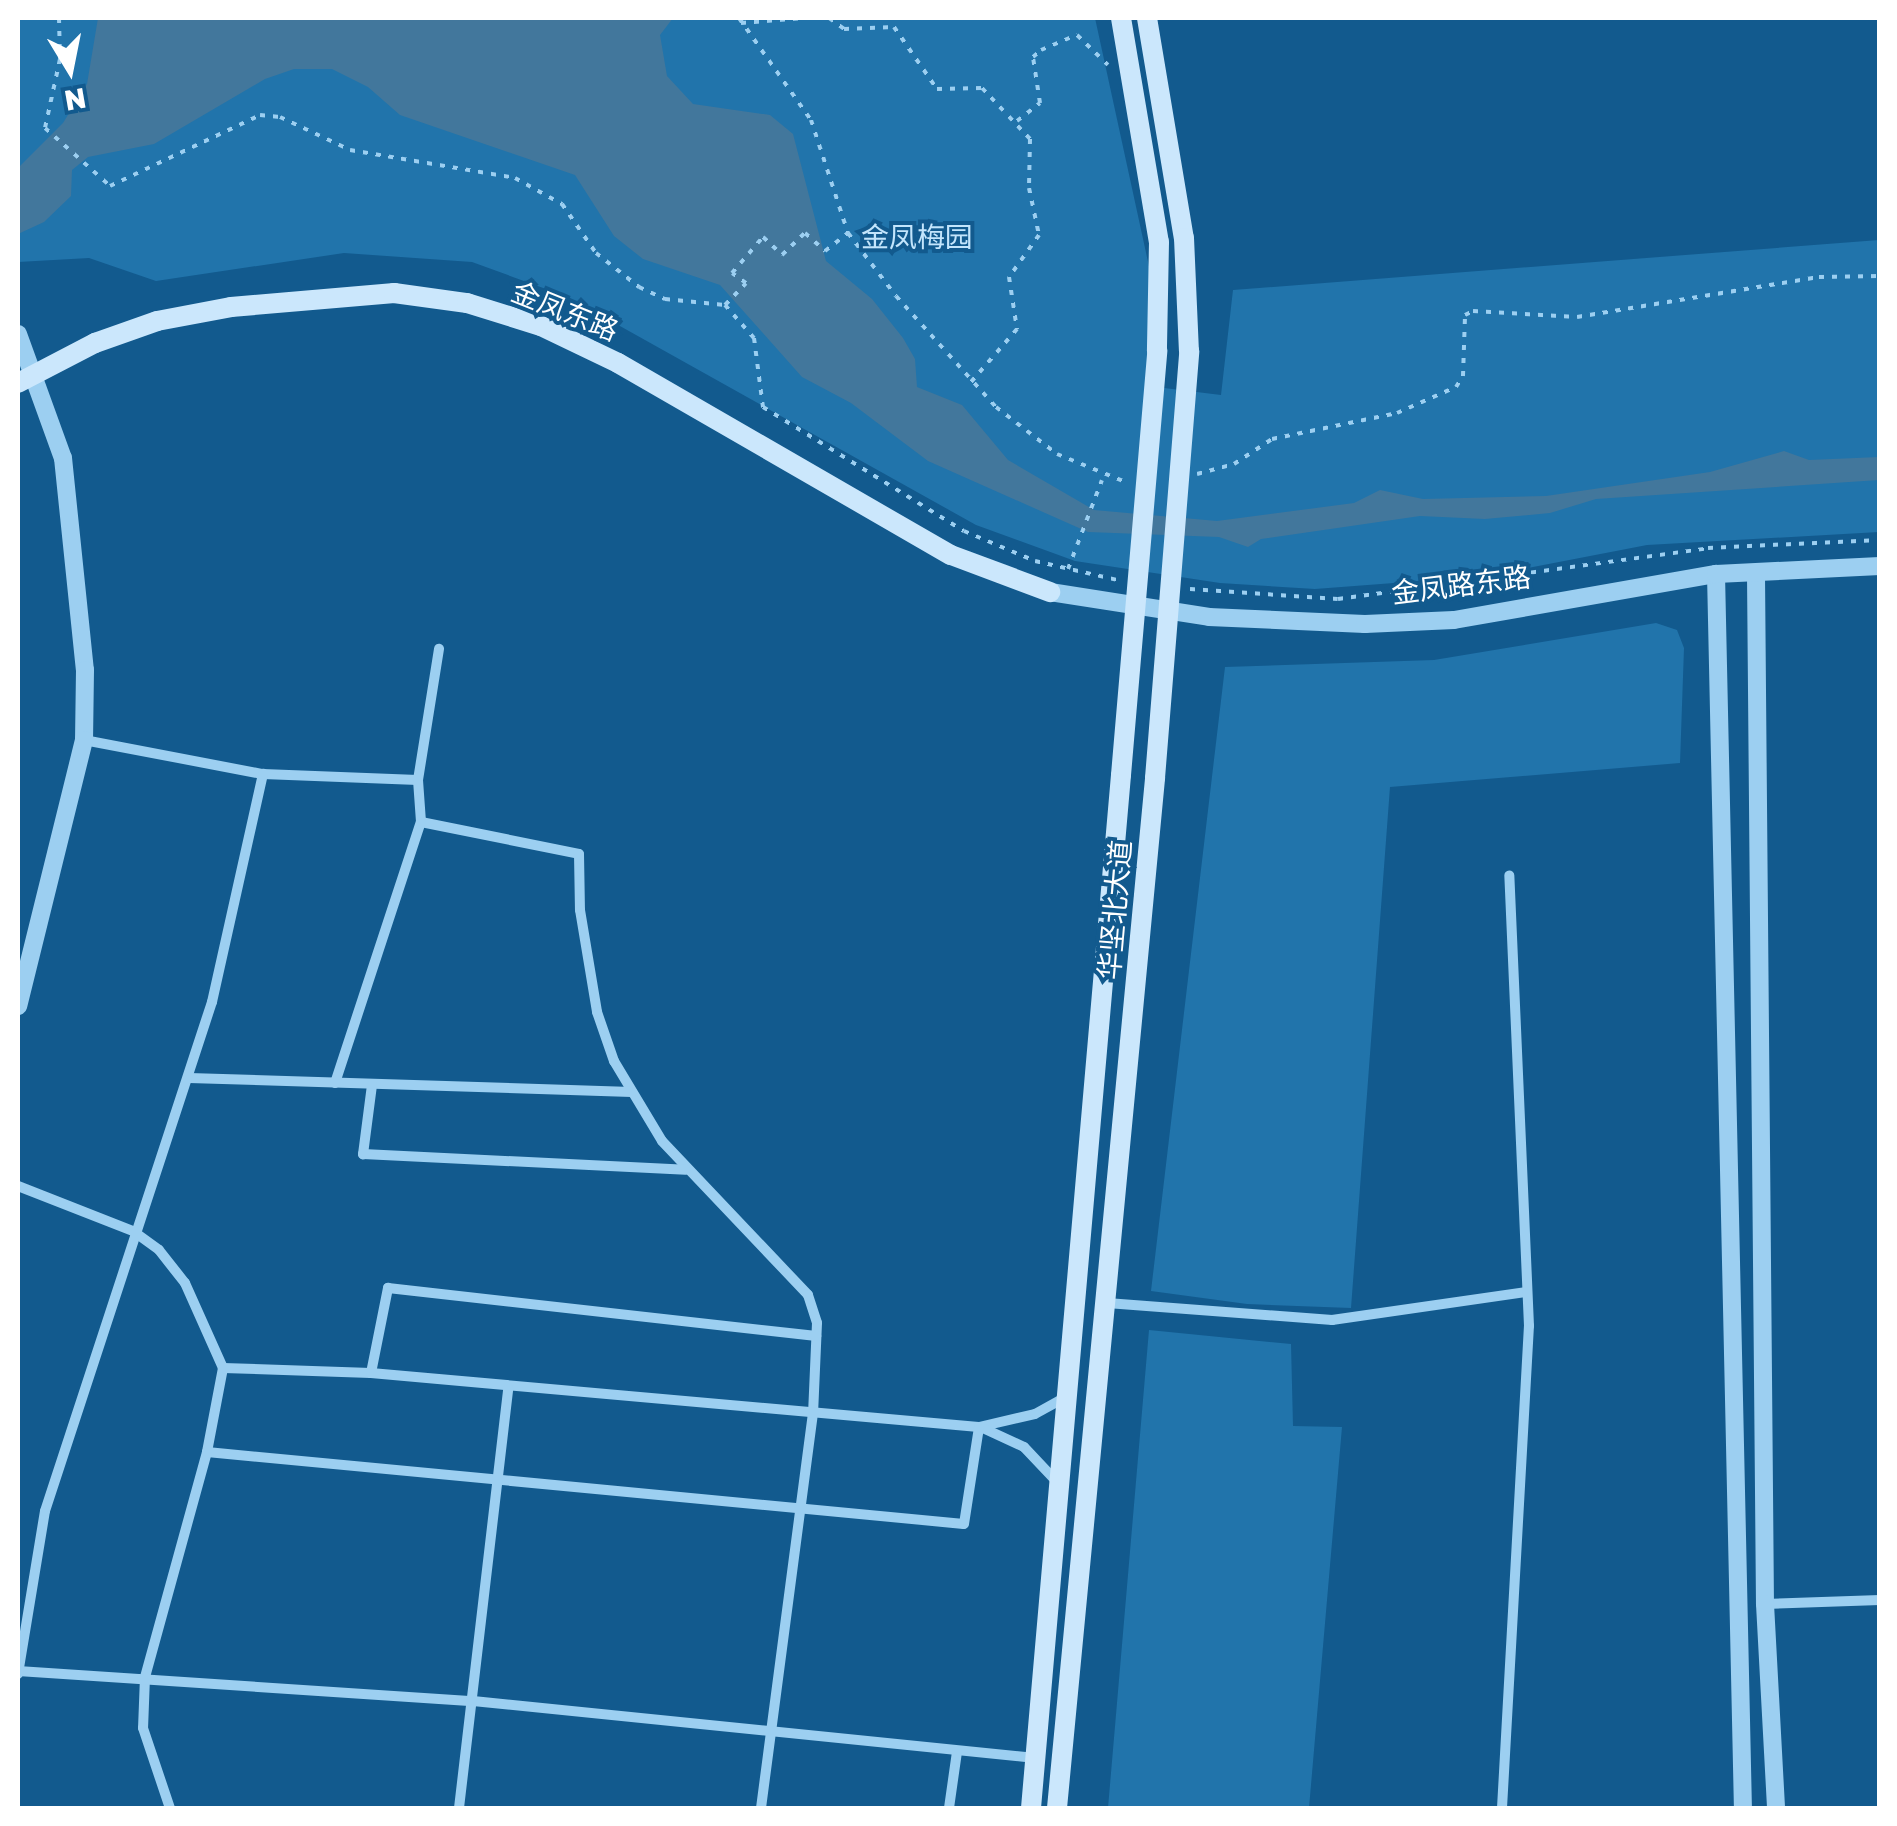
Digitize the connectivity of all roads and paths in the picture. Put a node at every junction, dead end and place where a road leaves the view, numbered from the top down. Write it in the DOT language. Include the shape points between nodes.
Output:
graph roads {
  1 [pos="60,18"];
  2 [pos="805,18"];
  3 [pos="828,18"];
  4 [pos="1120,18"];
  5 [pos="1147,18"];
  6 [pos="740,20"];
  7 [pos="1108,65"];
  8 [pos="1017,121"];
  9 [pos="848,233"];
  10 [pos="1880,276"];
  11 [pos="725,305"];
  12 [pos="18,334"];
  13 [pos="27,380"];
  14 [pos="971,382"];
  15 [pos="1184,476"];
  16 [pos="1102,478"];
  17 [pos="1136,482"];
  18 [pos="1880,540"];
  19 [pos="1880,566"];
  20 [pos="1068,569"];
  21 [pos="1716,574"];
  22 [pos="1756,576"];
  23 [pos="1132,581"];
  24 [pos="1188,588"];
  25 [pos="1050,592"];
  26 [pos="438,650"];
  27 [pos="84,740"];
  28 [pos="263,774"];
  29 [pos="418,780"];
  30 [pos="420,822"];
  31 [pos="1509,874"];
  32 [pos="18,1006"];
  33 [pos="189,1078"];
  34 [pos="335,1083"];
  35 [pos="372,1085"];
  36 [pos="632,1092"];
  37 [pos="686,1170"];
  38 [pos="18,1186"];
  39 [pos="133,1231"];
  40 [pos="1527,1292"];
  41 [pos="1107,1304"];
  42 [pos="816,1336"];
  43 [pos="223,1368"];
  44 [pos="371,1374"];
  45 [pos="508,1389"];
  46 [pos="1068,1396"];
  47 [pos="813,1412"];
  48 [pos="980,1427"];
  49 [pos="207,1452"];
  50 [pos="497,1476"];
  51 [pos="1059,1484"];
  52 [pos="801,1507"];
  53 [pos="1880,1600"];
  54 [pos="1765,1604"];
  55 [pos="18,1672"];
  56 [pos="145,1677"];
  57 [pos="473,1701"];
  58 [pos="776,1732"];
  59 [pos="956,1752"];
  60 [pos="1036,1758"];
  61 [pos="170,1808"];
  62 [pos="459,1808"];
  63 [pos="761,1808"];
  64 [pos="949,1808"];
  65 [pos="1031,1808"];
  66 [pos="1058,1808"];
  67 [pos="1502,1808"];
  68 [pos="1743,1808"];
  69 [pos="1776,1808"];
  1 -- 11 [label="path" via="60,58 45,128 110,186 245,121 280,117 350,150 457,164 544,190 596,253 639,287 665,299"];
  2 -- 6 [label="path"];
  3 -- 8 [label="path" via="844,29 894,26 937,89 982,88"];
  4 -- 46 [label="main road, 华坚北大道, bridge" via="1159,242 1157,351"];
  5 -- 41 [label="main road, 华坚北大道, bridge" via="1184,238 1189,351"];
  6 -- 9 [label="path" via="811,120"];
  7 -- 8 [label="path" via="1077,35 1042,50 1033,58 1040,103"];
  8 -- 14 [label="path" via="1033,150 1028,188 1039,235 1009,278 1017,329"];
  9 -- 11 [label="path" via="826,251 805,233 782,255 762,238 732,272 746,283"];
  9 -- 14 [label="path"];
  10 -- 15 [label="path" via="1819,277 1577,317 1473,311 1465,316 1463,376 1456,387 1397,413 1272,439 1218,470"];
  11 -- 20 [label="path" via="754,338 763,407 909,502 1034,561"];
  12 -- 13 [label="street"];
  13 -- 25 [label="main road, 金凤东路" via="95,343 231,306 394,293 467,303 541,326 618,362 952,555"];
  13 -- 27 [label="street" via="63,458 76,545"];
  14 -- 16 [label="path" via="1057,454"];
  16 -- 17 [label="path"];
  16 -- 20 [label="path"];
  18 -- 24 [label="path" via="1708,548 1338,599"];
  19 -- 22 [label="street, 金凤路东路"];
  20 -- 23 [label="path"];
  21 -- 22 [label="street, 金凤路东路"];
  21 -- 25 [label="street, 金凤路东路" via="1454,620 1365,624 1208,617"];
  21 -- 68 [label="street"];
  22 -- 54 [label="street"];
  26 -- 29 [label="street"];
  27 -- 28 [label="street"];
  27 -- 32 [label="street"];
  28 -- 29 [label="street"];
  28 -- 33 [label="street"];
  29 -- 30 [label="street"];
  30 -- 34 [label="street"];
  30 -- 36 [label="street" via="579,854 580,910 597,1012"];
  31 -- 40 [label="street"];
  33 -- 34 [label="street"];
  33 -- 39 [label="street"];
  34 -- 35 [label="street"];
  35 -- 36 [label="street"];
  35 -- 37 [label="street" via="363,1154"];
  36 -- 37 [label="street"];
  37 -- 42 [label="street" via="808,1294"];
  38 -- 39 [label="street"];
  39 -- 43 [label="street" via="186,1283"];
  39 -- 55 [label="street" via="45,1511"];
  40 -- 41 [label="street" via="1332,1320"];
  40 -- 67 [label="street"];
  41 -- 66 [label="main road, 华坚北大道"];
  42 -- 44 [label="street" via="388,1288"];
  42 -- 47 [label="street"];
  43 -- 44 [label="street"];
  43 -- 49 [label="street"];
  44 -- 45 [label="street"];
  45 -- 47 [label="street"];
  45 -- 50 [label="street"];
  46 -- 48 [label="street" via="1036,1414"];
  46 -- 51 [label="main road, 华坚北大道"];
  47 -- 48 [label="street"];
  47 -- 52 [label="street"];
  48 -- 51 [label="street" via="1024,1447"];
  48 -- 52 [label="street" via="964,1524"];
  49 -- 50 [label="street"];
  49 -- 56 [label="street"];
  50 -- 52 [label="street"];
  50 -- 57 [label="street"];
  51 -- 60 [label="main road, 华坚北大道"];
  52 -- 58 [label="street"];
  53 -- 54 [label="street"];
  54 -- 69 [label="street"];
  55 -- 56 [label="street"];
  56 -- 57 [label="street"];
  56 -- 61 [label="street" via="143,1728"];
  57 -- 58 [label="street"];
  57 -- 62 [label="street"];
  58 -- 59 [label="street"];
  58 -- 63 [label="street"];
  59 -- 60 [label="street"];
  59 -- 64 [label="street"];
  60 -- 65 [label="main road, 华坚北大道"];
}
